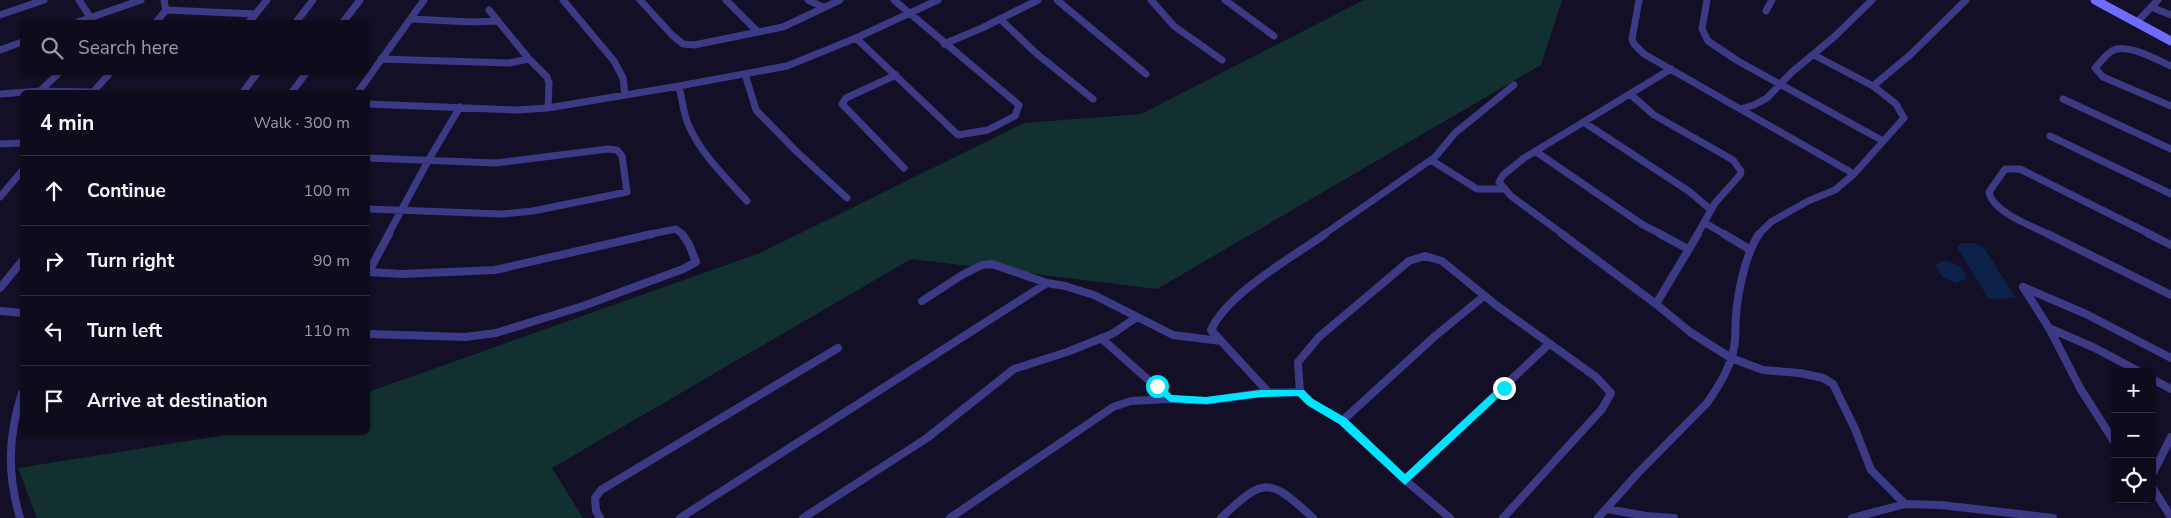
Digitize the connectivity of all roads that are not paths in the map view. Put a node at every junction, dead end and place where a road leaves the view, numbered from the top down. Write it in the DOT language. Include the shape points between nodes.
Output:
graph roads {
  1 [pos="44,0"];
  2 [pos="79,0"];
  3 [pos="141,0"];
  4 [pos="164,0"];
  5 [pos="267,0"];
  6 [pos="313,0"];
  7 [pos="360,0"];
  8 [pos="424,0"];
  9 [pos="563,0"];
  10 [pos="640,0"];
  11 [pos="726,0"];
  12 [pos="808,0"];
  13 [pos="840,0"];
  14 [pos="894,0"];
  15 [pos="938,0"];
  16 [pos="1038,0"];
  17 [pos="1057,0"];
  18 [pos="1151,0"];
  19 [pos="1225,0"];
  20 [pos="1639,0"];
  21 [pos="1707,0"];
  22 [pos="1772,0"];
  23 [pos="1966,0"];
  24 [pos="2095,0"];
  25 [pos="2158,0"];
  26 [pos="1869,1"];
  27 [pos="823,7"];
  28 [pos="2151,7"];
  29 [pos="166,10"];
  30 [pos="489,10"];
  31 [pos="1766,11"];
  32 [pos="255,14"];
  33 [pos="911,14"];
  34 [pos="0,15"];
  35 [pos="2171,15"];
  36 [pos="90,18"];
  37 [pos="411,19"];
  38 [pos="1000,19"];
  39 [pos="84,20"];
  40 [pos="158,20"];
  41 [pos="250,20"];
  42 [pos="298,20"];
  43 [pos="345,20"];
  44 [pos="498,21"];
  45 [pos="2136,23"];
  46 [pos="758,32"];
  47 [pos="1274,36"];
  48 [pos="856,38"];
  49 [pos="2171,41"];
  50 [pos="20,43"];
  51 [pos="944,44"];
  52 [pos="0,50"];
  53 [pos="1814,55"];
  54 [pos="381,59"];
  55 [pos="529,59"];
  56 [pos="1222,60"];
  57 [pos="2171,66"];
  58 [pos="1671,70"];
  59 [pos="745,74"];
  60 [pos="1146,74"];
  61 [pos="57,75"];
  62 [pos="108,75"];
  63 [pos="256,75"];
  64 [pos="305,75"];
  65 [pos="370,75"];
  66 [pos="370,75"];
  67 [pos="896,76"];
  68 [pos="1514,84"];
  69 [pos="1782,84"];
  70 [pos="680,86"];
  71 [pos="1873,86"];
  72 [pos="42,90"];
  73 [pos="94,90"];
  74 [pos="244,90"];
  75 [pos="294,90"];
  76 [pos="359,90"];
  77 [pos="20,93"];
  78 [pos="0,94"];
  79 [pos="1630,94"];
  80 [pos="625,96"];
  81 [pos="1093,99"];
  82 [pos="2063,99"];
  83 [pos="370,104"];
  84 [pos="2171,106"];
  85 [pos="460,107"];
  86 [pos="548,108"];
  87 [pos="1740,109"];
  88 [pos="1585,123"];
  89 [pos="2050,136"];
  90 [pos="1883,141"];
  91 [pos="20,143"];
  92 [pos="0,144"];
  93 [pos="2171,149"];
  94 [pos="1535,151"];
  95 [pos="370,158"];
  96 [pos="429,159"];
  97 [pos="1431,160"];
  98 [pos="904,168"];
  99 [pos="20,173"];
  100 [pos="1854,174"];
  101 [pos="1503,189"];
  102 [pos="2171,194"];
  103 [pos="0,197"];
  104 [pos="847,198"];
  105 [pos="748,201"];
  106 [pos="370,209"];
  107 [pos="1710,209"];
  108 [pos="401,210"];
  109 [pos="1704,223"];
  110 [pos="2171,245"];
  111 [pos="1688,249"];
  112 [pos="1749,249"];
  113 [pos="20,263"];
  114 [pos="370,269"];
  115 [pos="370,273"];
  116 [pos="1047,283"];
  117 [pos="0,288"];
  118 [pos="2170,293"];
  119 [pos="1484,296"];
  120 [pos="922,301"];
  121 [pos="1656,304"];
  122 [pos="0,311"];
  123 [pos="20,313"];
  124 [pos="1137,317"];
  125 [pos="2049,328"];
  126 [pos="370,334"];
  127 [pos="1101,338"];
  128 [pos="1221,341"];
  129 [pos="1550,344"];
  130 [pos="838,348"];
  131 [pos="1731,358"];
  132 [pos="2171,358"];
  133 [pos="2132,368"];
  134 [pos="2156,380"];
  135 [pos="2171,389"];
  136 [pos="1300,392"];
  137 [pos="1269,393"];
  138 [pos="1170,399"];
  139 [pos="20,400"];
  140 [pos="1342,421"];
  141 [pos="2111,437"];
  142 [pos="2171,438"];
  143 [pos="2167,458"];
  144 [pos="2156,470"];
  145 [pos="1405,480"];
  146 [pos="2156,493"];
  147 [pos="1905,504"];
  148 [pos="1607,509"];
  149 [pos="1886,514"];
  150 [pos="2171,517"];
  151 [pos="20,518"];
  152 [pos="600,518"];
  153 [pos="680,518"];
  154 [pos="803,518"];
  155 [pos="950,518"];
  156 [pos="1221,518"];
  157 [pos="1313,518"];
  158 [pos="1450,518"];
  159 [pos="1503,518"];
  160 [pos="1598,518"];
  161 [pos="1674,518"];
  162 [pos="1852,518"];
  163 [pos="2054,518"];
  1 -- 34 [label="street"];
  2 -- 36 [label="street"];
  3 -- 36 [label="street"];
  4 -- 29 [label="street"];
  5 -- 32 [label="street"];
  6 -- 42 [label="street"];
  7 -- 43 [label="street"];
  8 -- 37 [label="street"];
  9 -- 80 [label="street" via="614,61 623,78"];
  10 -- 46 [label="street" via="683,44 694,45"];
  11 -- 46 [label="street"];
  12 -- 27 [label="street"];
  13 -- 27 [label="street"];
  14 -- 33 [label="street"];
  15 -- 33 [label="street"];
  16 -- 38 [label="street"];
  17 -- 60 [label="street"];
  18 -- 56 [label="street" via="1185,34"];
  19 -- 47 [label="street"];
  20 -- 58 [label="street" via="1632,33 1634,44"];
  21 -- 69 [label="street" via="1702,29 1708,41"];
  22 -- 31 [label="street"];
  23 -- 71 [label="street"];
  24 -- 45 [label="street"];
  25 -- 28 [label="street"];
  26 -- 53 [label="street"];
  27 -- 46 [label="street" via="783,27"];
  28 -- 35 [label="street"];
  28 -- 45 [label="street"];
  29 -- 32 [label="street"];
  29 -- 40 [label="street"];
  30 -- 44 [label="street"];
  32 -- 41 [label="street"];
  33 -- 48 [label="street"];
  33 -- 51 [label="street"];
  36 -- 39 [label="street"];
  37 -- 44 [label="street"];
  37 -- 54 [label="street"];
  38 -- 51 [label="street"];
  38 -- 81 [label="street"];
  44 -- 55 [label="street"];
  45 -- 49 [label="street"];
  48 -- 59 [label="street" via="802,61"];
  48 -- 67 [label="street"];
  50 -- 52 [label="street"];
  51 -- 67 [label="street" via="1019,105 1015,116 994,127 958,135"];
  53 -- 69 [label="street"];
  53 -- 71 [label="street"];
  54 -- 55 [label="street" via="509,64"];
  54 -- 65 [label="street"];
  55 -- 86 [label="street" via="548,77"];
  57 -- 84 [label="street" via="2124,49 2112,51 2095,68 2103,77"];
  58 -- 79 [label="street"];
  58 -- 87 [label="street"];
  59 -- 70 [label="street"];
  59 -- 104 [label="street" via="756,110"];
  61 -- 72 [label="street"];
  62 -- 73 [label="street"];
  63 -- 74 [label="street"];
  64 -- 75 [label="street"];
  66 -- 76 [label="street"];
  67 -- 98 [label="street" via="846,98 842,104"];
  68 -- 97 [label="street" via="1454,133"];
  69 -- 87 [label="street" via="1754,106"];
  69 -- 90 [label="street"];
  70 -- 80 [label="street"];
  70 -- 105 [label="street" via="693,134"];
  71 -- 90 [label="street" via="1904,114 1899,126"];
  77 -- 78 [label="street"];
  79 -- 88 [label="street"];
  79 -- 107 [label="street" via="1654,115 1732,160 1741,171"];
  80 -- 86 [label="street"];
  82 -- 93 [label="street"];
  83 -- 85 [label="street"];
  85 -- 86 [label="street"];
  85 -- 96 [label="street"];
  87 -- 100 [label="street"];
  88 -- 94 [label="street"];
  88 -- 107 [label="street" via="1690,192"];
  89 -- 102 [label="street"];
  90 -- 100 [label="street"];
  91 -- 92 [label="street"];
  94 -- 101 [label="street" via="1500,178"];
  94 -- 111 [label="street" via="1643,225"];
  95 -- 96 [label="street"];
  96 -- 108 [label="street"];
  96 -- 108 [label="street" via="496,163 617,150 622,156 627,192 502,214"];
  97 -- 101 [label="street" via="1477,189"];
  97 -- 128 [label="street" via="1246,289 1216,319 1211,330"];
  99 -- 103 [label="street"];
  100 -- 112 [label="street" via="1835,190 1771,222"];
  101 -- 121 [label="street"];
  106 -- 108 [label="street"];
  107 -- 109 [label="street"];
  108 -- 114 [label="street"];
  109 -- 111 [label="street"];
  109 -- 112 [label="street"];
  110 -- 118 [label="street" via="2020,169 2005,169 1989,192 1990,198 2009,215"];
  111 -- 121 [label="street"];
  112 -- 131 [label="street"];
  113 -- 117 [label="street"];
  115 -- 126 [label="street" via="495,270 676,229 684,236 696,262 583,306 496,333 466,337"];
  116 -- 120 [label="street" via="992,264 982,265"];
  116 -- 124 [label="street" via="1094,295"];
  116 -- 153 [label="street"];
  119 -- 129 [label="street"];
  119 -- 136 [label="street" via="1465,278 1435,258 1416,257 1318,337 1298,362"];
  119 -- 140 [label="street"];
  121 -- 131 [label="street" via="1690,332"];
  122 -- 123 [label="street"];
  124 -- 127 [label="street"];
  124 -- 128 [label="street" via="1173,335"];
  125 -- 132 [label="street" via="2022,287 2086,314"];
  125 -- 133 [label="street"];
  125 -- 141 [label="street" via="2080,388"];
  127 -- 138 [label="street"];
  127 -- 154 [label="street" via="1014,369 927,438"];
  128 -- 137 [label="street"];
  129 -- 145 [label="street"];
  129 -- 159 [label="street" via="1597,378 1611,393 1602,409"];
  130 -- 152 [label="street" via="601,490 595,498"];
  131 -- 147 [label="street" via="1763,370 1800,373 1823,378 1833,384 1871,470"];
  131 -- 148 [label="street" via="1707,403"];
  134 -- 135 [label="street"];
  136 -- 137 [label="street"];
  136 -- 140 [label="street" via="1310,402"];
  137 -- 138 [label="street" via="1206,400"];
  138 -- 155 [label="street" via="1131,401 1113,407"];
  139 -- 151 [label="street" via="13,419 9,463 10,485"];
  140 -- 145 [label="street"];
  142 -- 143 [label="street"];
  143 -- 144 [label="street"];
  145 -- 158 [label="street"];
  146 -- 150 [label="street"];
  147 -- 149 [label="street"];
  147 -- 163 [label="street"];
  148 -- 160 [label="street"];
  148 -- 161 [label="street"];
  149 -- 162 [label="street"];
  156 -- 157 [label="street" via="1253,490 1265,487 1281,490"];
}
